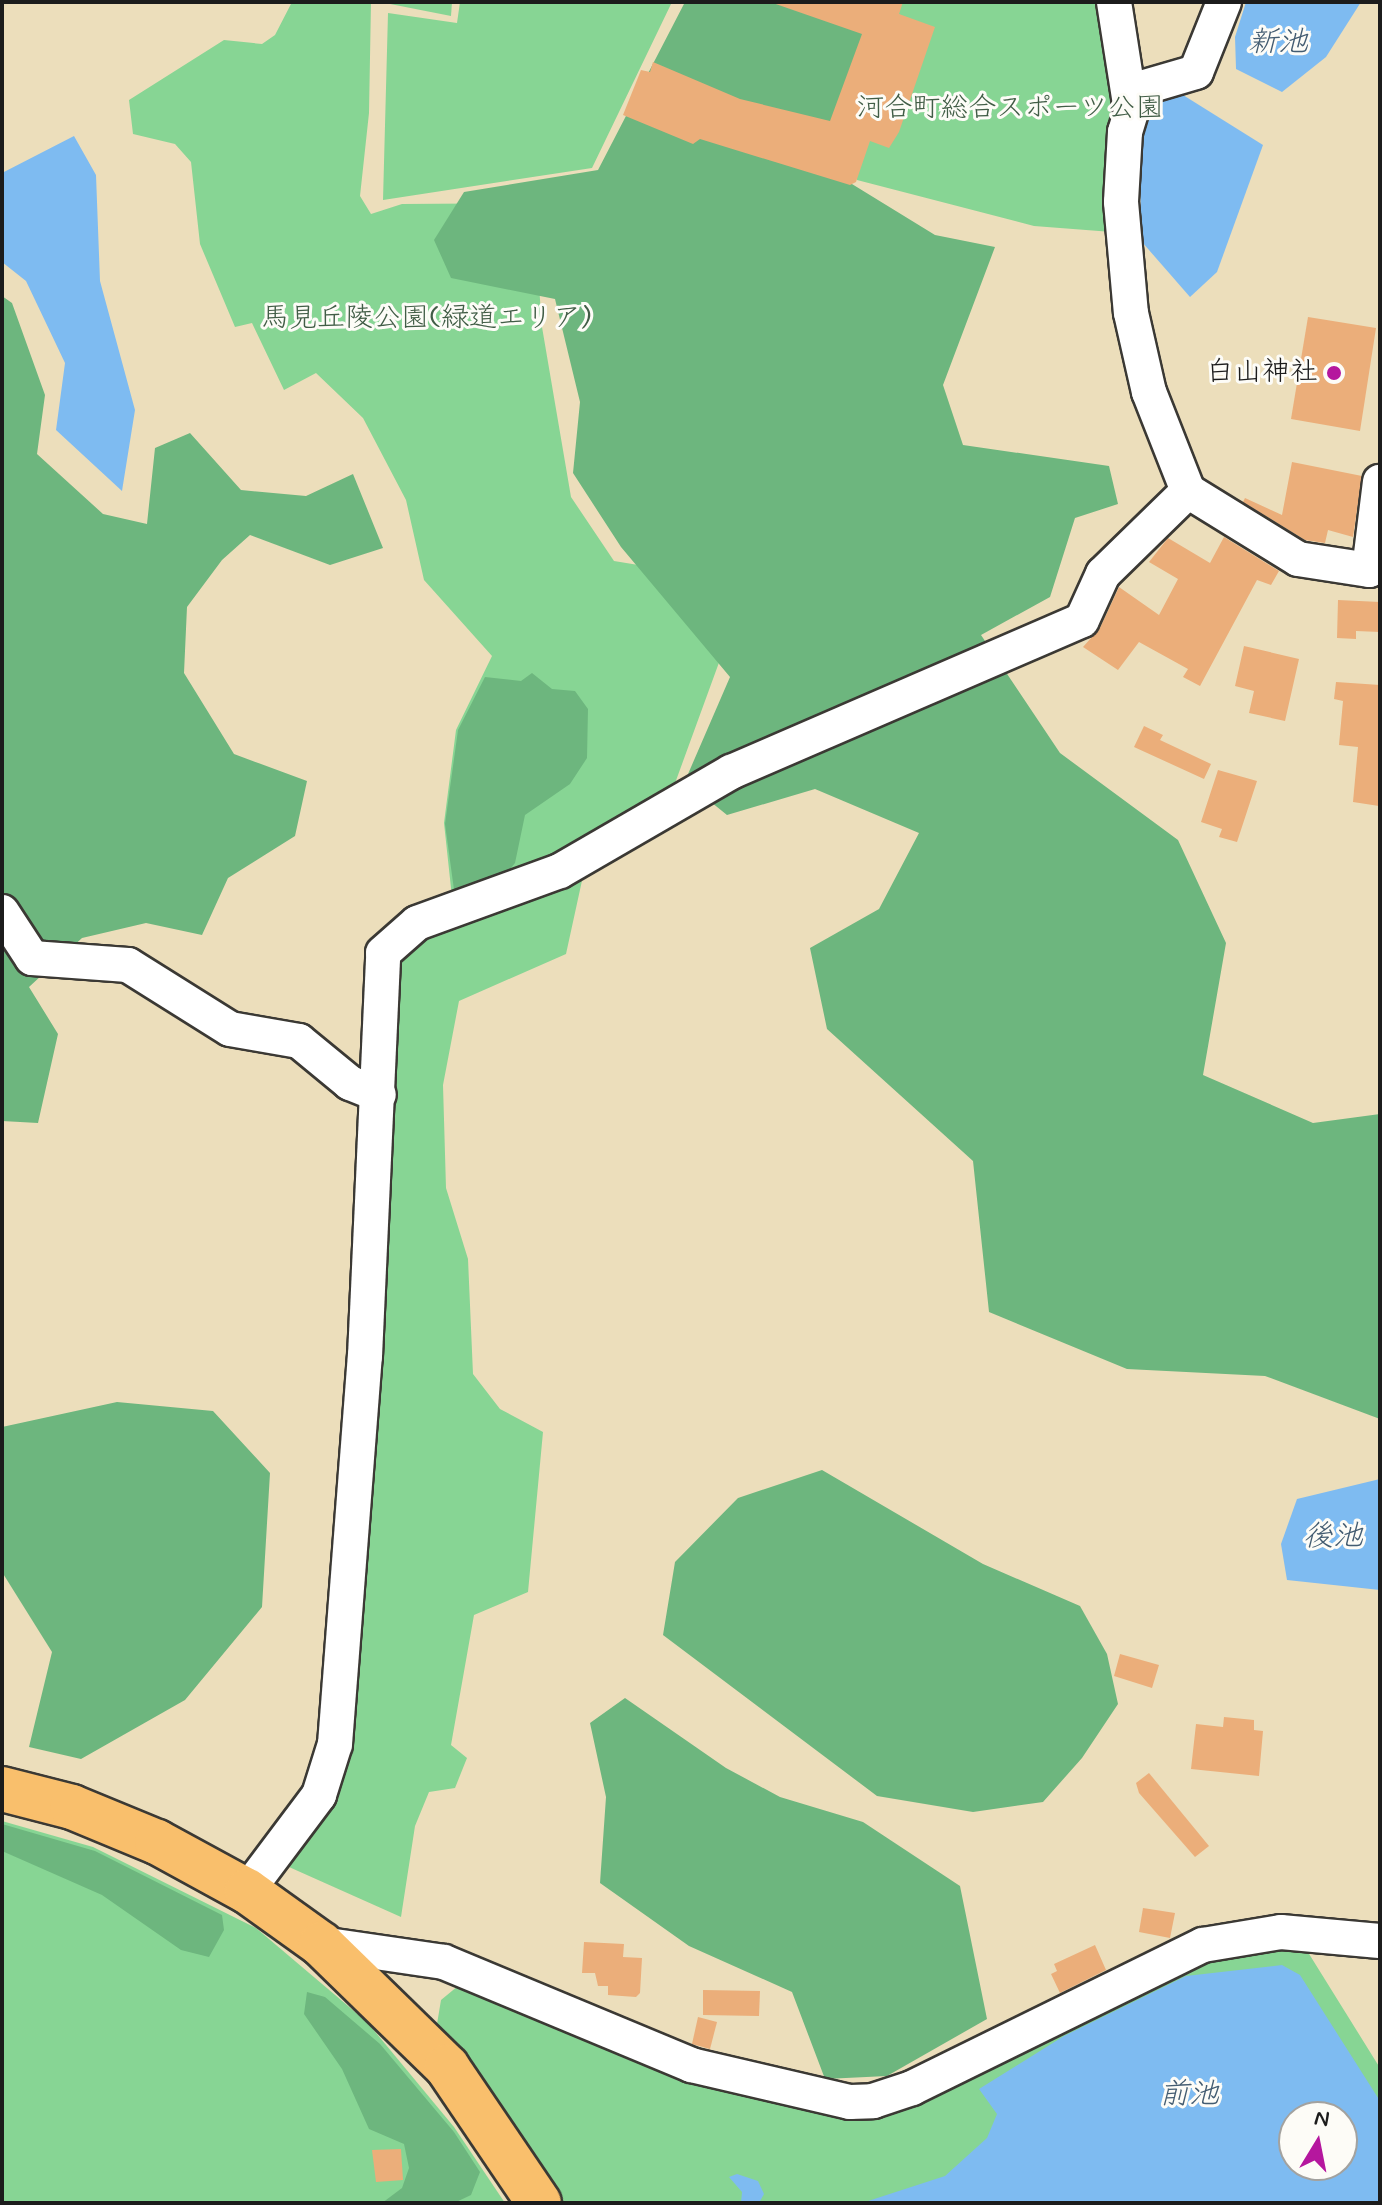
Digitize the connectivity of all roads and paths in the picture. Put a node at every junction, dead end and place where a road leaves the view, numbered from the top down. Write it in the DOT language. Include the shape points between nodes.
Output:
graph roads {
  1 [pos="1114,2"];
  2 [pos="1224,2"];
  3 [pos="1131,111"];
  4 [pos="1380,482"];
  5 [pos="1188,491"];
  6 [pos="2,912"];
  7 [pos="379,1095"];
  8 [pos="2,1789"];
  9 [pos="247,1891"];
  10 [pos="1380,1941"];
  11 [pos="321,1944"];
  12 [pos="539,2203"];
  1 -- 3 [label="street"];
  2 -- 3 [label="street" via="1196,72 1138,89"];
  3 -- 5 [label="street" via="1121,202 1131,313 1149,392"];
  4 -- 5 [label="street" via="1369,570 1298,559"];
  5 -- 7 [label="street" via="1103,574 1082,620 731,772 560,871 401,932 383,953"];
  6 -- 7 [label="street" via="32,958 128,965 230,1029 299,1041 350,1083"];
  7 -- 9 [label="street" via="335,1744 319,1795"];
  8 -- 9 [label="main road" via="72,1807 157,1842"];
  9 -- 11 [label="main road"];
  10 -- 11 [label="street" via="1241,1935 1203,1945 912,2088 873,2101 850,2102 691,2065 444,1962"];
  11 -- 12 [label="main road" via="447,2067"];
}
